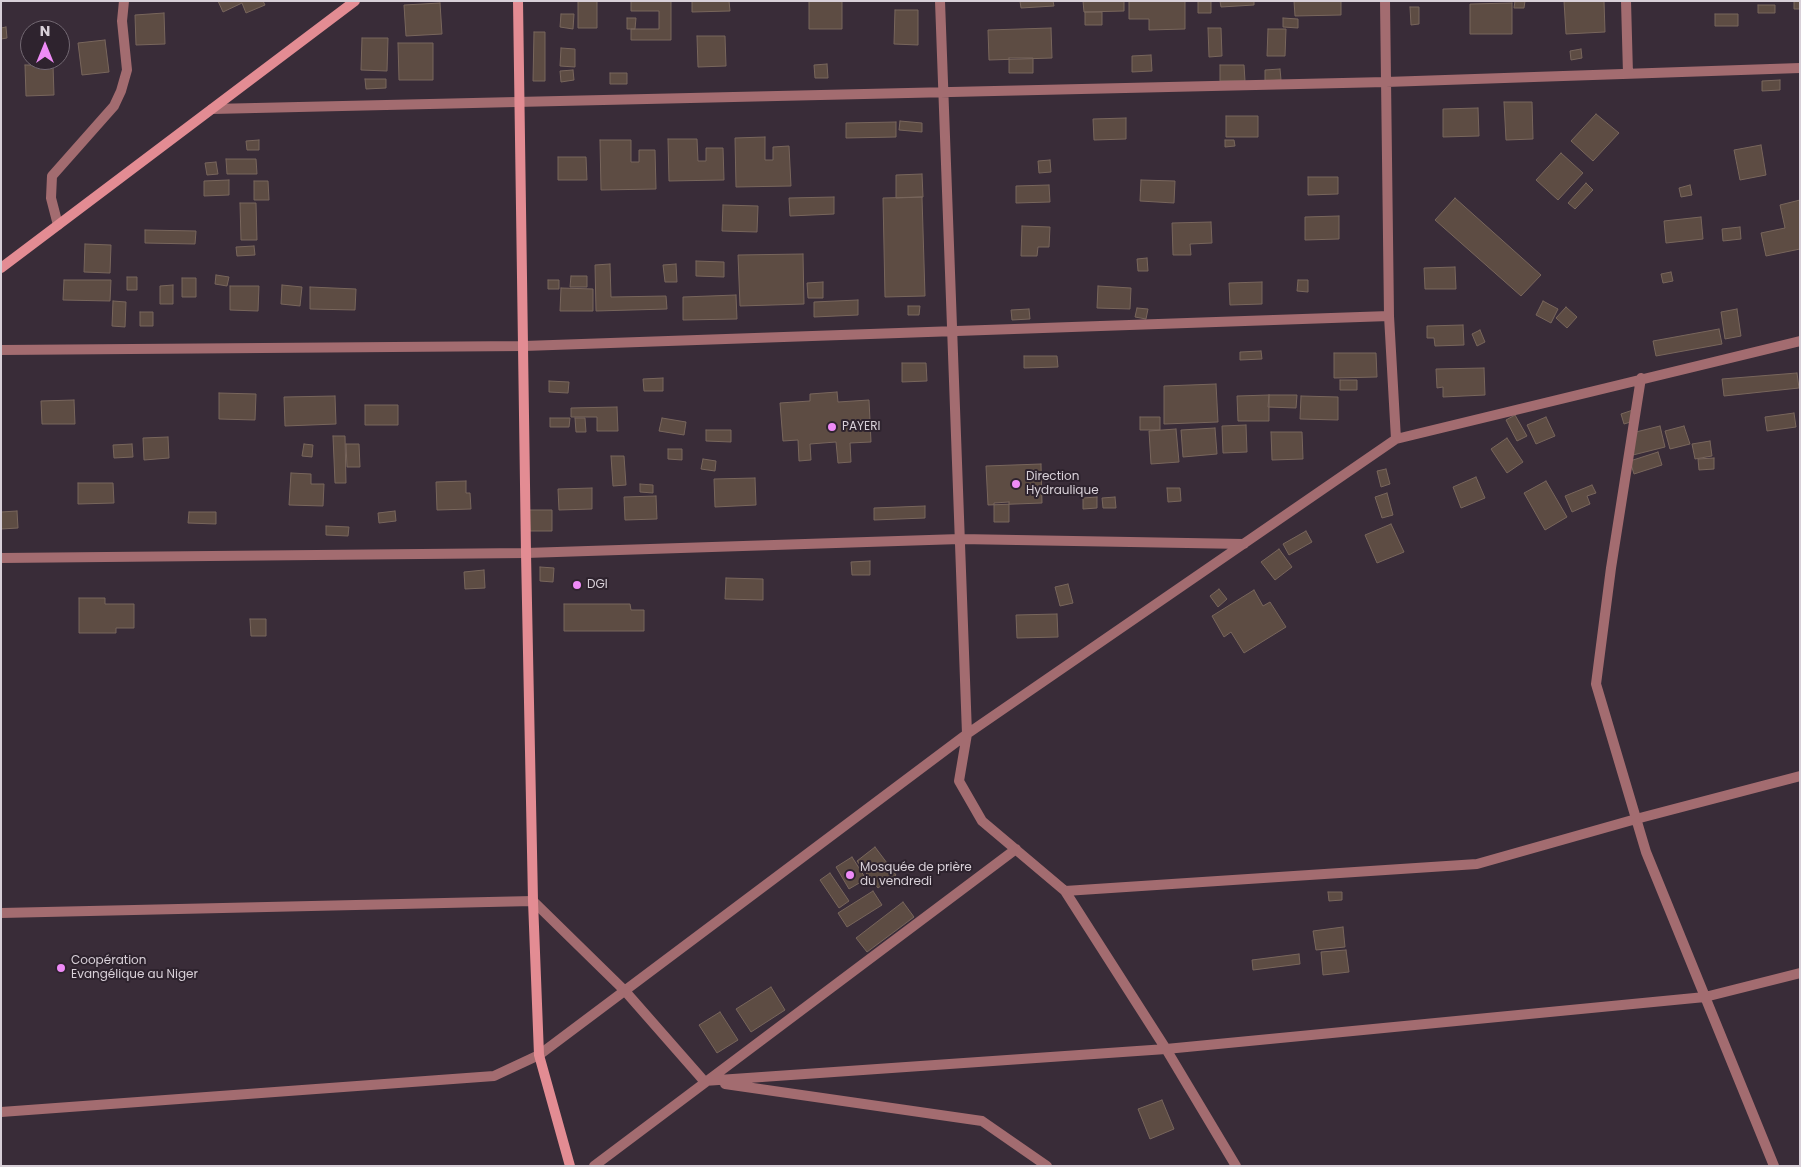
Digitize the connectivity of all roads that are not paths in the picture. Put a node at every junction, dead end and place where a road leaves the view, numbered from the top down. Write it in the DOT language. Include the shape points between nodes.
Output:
graph roads {
  1 [pos="124,1"];
  2 [pos="355,1"];
  3 [pos="518,1"];
  4 [pos="940,1"];
  5 [pos="1385,1"];
  6 [pos="1626,1"];
  7 [pos="1800,68"];
  8 [pos="1628,74"];
  9 [pos="1386,82"];
  10 [pos="944,92"];
  11 [pos="520,102"];
  12 [pos="212,109"];
  13 [pos="58,225"];
  14 [pos="1,268"];
  15 [pos="1389,316"];
  16 [pos="952,332"];
  17 [pos="1800,341"];
  18 [pos="524,346"];
  19 [pos="1,350"];
  20 [pos="1642,378"];
  21 [pos="1396,439"];
  22 [pos="960,539"];
  23 [pos="1244,544"];
  24 [pos="526,553"];
  25 [pos="1,558"];
  26 [pos="967,734"];
  27 [pos="1800,776"];
  28 [pos="1636,819"];
  29 [pos="1016,849"];
  30 [pos="1066,891"];
  31 [pos="533,901"];
  32 [pos="1,913"];
  33 [pos="1800,973"];
  34 [pos="625,991"];
  35 [pos="1705,997"];
  36 [pos="1166,1048"];
  37 [pos="539,1055"];
  38 [pos="704,1081"];
  39 [pos="1,1112"];
  40 [pos="570,1166"];
  41 [pos="594,1166"];
  42 [pos="1047,1166"];
  43 [pos="1236,1166"];
  44 [pos="1774,1166"];
  1 -- 13 [label="street" via="122,21 126,70 122,91 114,106 52,176 50,198"];
  2 -- 12 [label="street"];
  3 -- 11 [label="street"];
  4 -- 10 [label="street"];
  5 -- 9 [label="street"];
  6 -- 8 [label="street"];
  7 -- 8 [label="street"];
  8 -- 9 [label="street"];
  9 -- 10 [label="street"];
  9 -- 15 [label="street"];
  10 -- 11 [label="street"];
  10 -- 16 [label="street"];
  11 -- 12 [label="street"];
  11 -- 18 [label="street"];
  12 -- 13 [label="street"];
  13 -- 14 [label="street"];
  15 -- 16 [label="street"];
  15 -- 21 [label="street"];
  16 -- 18 [label="street"];
  16 -- 22 [label="street"];
  17 -- 20 [label="street"];
  18 -- 19 [label="street"];
  18 -- 24 [label="street"];
  20 -- 21 [label="street"];
  20 -- 28 [label="street" via="1596,684"];
  21 -- 23 [label="street"];
  22 -- 23 [label="street"];
  22 -- 24 [label="street"];
  22 -- 26 [label="street"];
  23 -- 26 [label="street"];
  24 -- 25 [label="street"];
  24 -- 31 [label="street"];
  26 -- 29 [label="street" via="959,780 982,821"];
  26 -- 34 [label="street"];
  27 -- 28 [label="street"];
  28 -- 30 [label="street" via="1477,864"];
  28 -- 35 [label="street" via="1646,852"];
  29 -- 30 [label="street"];
  29 -- 38 [label="street"];
  30 -- 36 [label="street"];
  31 -- 32 [label="street"];
  31 -- 34 [label="street"];
  31 -- 37 [label="street"];
  33 -- 35 [label="street"];
  34 -- 37 [label="street"];
  34 -- 38 [label="street"];
  35 -- 36 [label="street"];
  35 -- 44 [label="street"];
  36 -- 38 [label="street"];
  36 -- 43 [label="street"];
  37 -- 39 [label="street" via="494,1076"];
  37 -- 40 [label="street"];
  38 -- 41 [label="street"];
  38 -- 42 [label="street" via="982,1121"];
}
